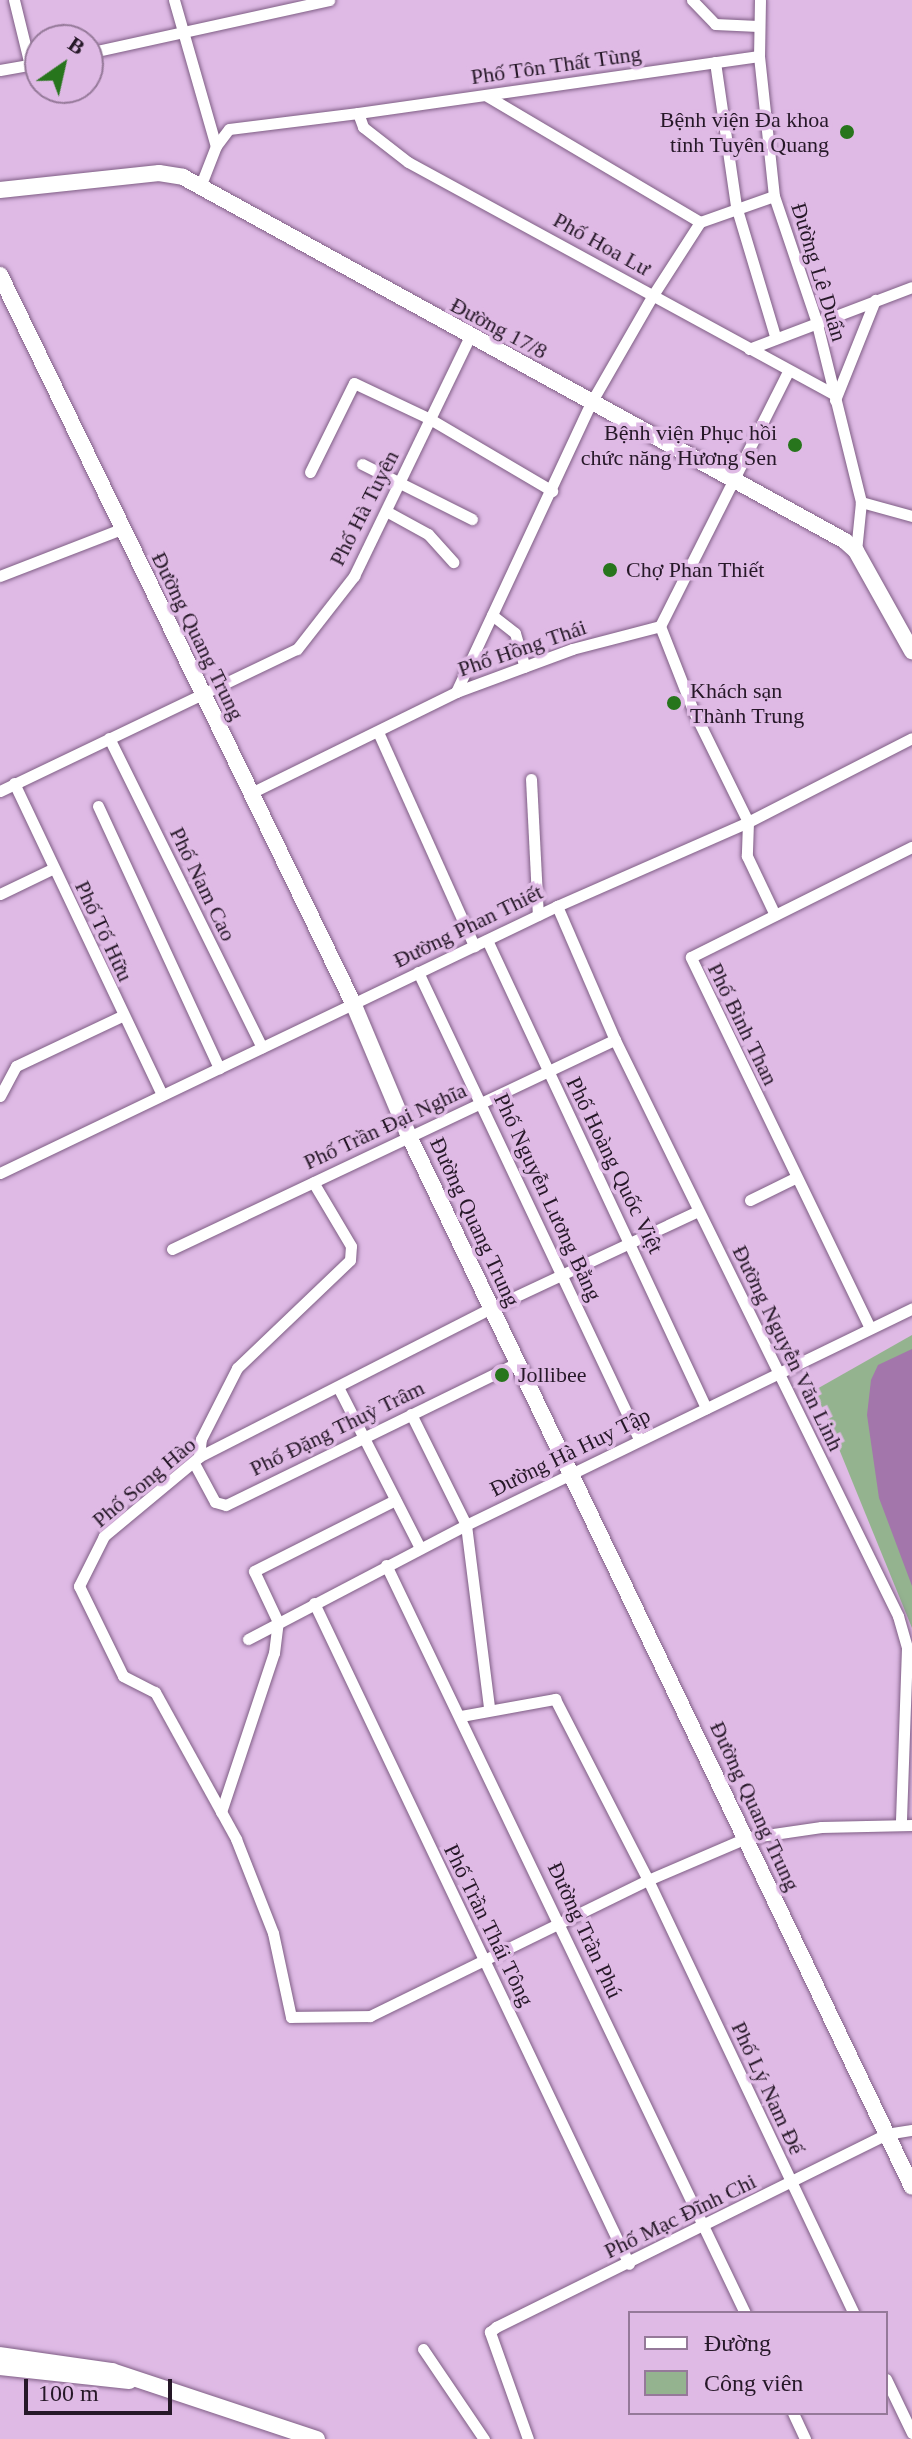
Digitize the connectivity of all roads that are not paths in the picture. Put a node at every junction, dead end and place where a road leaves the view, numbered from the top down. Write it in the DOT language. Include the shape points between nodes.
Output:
graph roads {
  1 [pos="14,0"];
  2 [pos="174,0"];
  3 [pos="329,0"];
  4 [pos="692,0"];
  5 [pos="760,0"];
  6 [pos="758,26"];
  7 [pos="24,30"];
  8 [pos="181,33"];
  9 [pos="104,50"];
  10 [pos="759,56"];
  11 [pos="715,62"];
  12 [pos="24,66"];
  13 [pos="0,70"];
  14 [pos="486,95"];
  15 [pos="358,117"];
  16 [pos="216,146"];
  17 [pos="200,187"];
  18 [pos="0,190"];
  19 [pos="774,196"];
  20 [pos="736,206"];
  21 [pos="700,222"];
  22 [pos="0,275"];
  23 [pos="912,287"];
  24 [pos="653,295"];
  25 [pos="875,300"];
  26 [pos="816,320"];
  27 [pos="775,336"];
  28 [pos="469,338"];
  29 [pos="749,349"];
  30 [pos="788,371"];
  31 [pos="834,398"];
  32 [pos="592,401"];
  33 [pos="430,419"];
  34 [pos="362,464"];
  35 [pos="310,472"];
  36 [pos="733,476"];
  37 [pos="400,482"];
  38 [pos="552,491"];
  39 [pos="861,502"];
  40 [pos="386,511"];
  41 [pos="912,516"];
  42 [pos="472,519"];
  43 [pos="121,529"];
  44 [pos="856,551"];
  45 [pos="453,562"];
  46 [pos="0,576"];
  47 [pos="492,615"];
  48 [pos="660,626"];
  49 [pos="912,651"];
  50 [pos="525,667"];
  51 [pos="456,692"];
  52 [pos="202,693"];
  53 [pos="378,732"];
  54 [pos="109,738"];
  55 [pos="912,738"];
  56 [pos="531,779"];
  57 [pos="14,783"];
  58 [pos="0,791"];
  59 [pos="251,793"];
  60 [pos="98,806"];
  61 [pos="748,822"];
  62 [pos="912,847"];
  63 [pos="52,869"];
  64 [pos="0,894"];
  65 [pos="557,906"];
  66 [pos="538,915"];
  67 [pos="775,915"];
  68 [pos="487,940"];
  69 [pos="474,946"];
  70 [pos="418,972"];
  71 [pos="353,1003"];
  72 [pos="122,1016"];
  73 [pos="615,1040"];
  74 [pos="262,1047"];
  75 [pos="219,1068"];
  76 [pos="546,1071"];
  77 [pos="162,1095"];
  78 [pos="0,1096"];
  79 [pos="482,1103"];
  80 [pos="408,1134"];
  81 [pos="0,1173"];
  82 [pos="795,1178"];
  83 [pos="313,1182"];
  84 [pos="750,1200"];
  85 [pos="698,1211"];
  86 [pos="632,1244"];
  87 [pos="172,1249"];
  88 [pos="563,1276"];
  89 [pos="491,1308"];
  90 [pos="912,1308"];
  91 [pos="870,1328"];
  92 [pos="517,1363"];
  93 [pos="780,1372"];
  94 [pos="338,1387"];
  95 [pos="706,1408"];
  96 [pos="411,1414"];
  97 [pos="363,1436"];
  98 [pos="639,1439"];
  99 [pos="197,1460"];
  100 [pos="571,1475"];
  101 [pos="395,1500"];
  102 [pos="466,1525"];
  103 [pos="420,1548"];
  104 [pos="386,1565"];
  105 [pos="314,1603"];
  106 [pos="278,1622"];
  107 [pos="248,1639"];
  108 [pos="489,1708"];
  109 [pos="461,1716"];
  110 [pos="221,1812"];
  111 [pos="906,1825"];
  112 [pos="746,1838"];
  113 [pos="648,1880"];
  114 [pos="560,1925"];
  115 [pos="485,1963"];
  116 [pos="912,2130"];
  117 [pos="886,2134"];
  118 [pos="791,2184"];
  119 [pos="912,2187"];
  120 [pos="704,2227"];
  121 [pos="629,2264"];
  122 [pos="744,2311"];
  123 [pos="853,2311"];
  124 [pos="423,2349"];
  125 [pos="0,2355"];
  126 [pos="0,2367"];
  127 [pos="131,2381"];
  128 [pos="888,2383"];
  129 [pos="794,2415"];
  130 [pos="912,2433"];
  131 [pos="317,2439"];
  132 [pos="484,2439"];
  133 [pos="528,2439"];
  134 [pos="805,2439"];
  1 -- 7 [label="street"];
  2 -- 8 [label="street"];
  3 -- 8 [label="street"];
  4 -- 6 [label="street" via="715,24"];
  5 -- 6 [label="street, Đường Lê Duẩn"];
  6 -- 10 [label="street, Đường Lê Duẩn"];
  8 -- 9 [label="street"];
  8 -- 16 [label="street"];
  10 -- 11 [label="street, Phố Tôn Thất Tùng"];
  10 -- 19 [label="street, Đường Lê Duẩn"];
  11 -- 14 [label="street, Phố Tôn Thất Tùng"];
  11 -- 20 [label="street"];
  12 -- 13 [label="street"];
  14 -- 15 [label="street, Phố Tôn Thất Tùng"];
  14 -- 21 [label="street"];
  15 -- 16 [label="street, Phố Tôn Thất Tùng" via="244,124 229,129"];
  15 -- 24 [label="street, Phố Hoa Lư" via="408,162"];
  16 -- 17 [label="street"];
  17 -- 18 [label="main road, Đường 17/8" via="159,173"];
  17 -- 28 [label="main road, Đường 17/8"];
  19 -- 20 [label="street"];
  19 -- 26 [label="street, Đường Lê Duẩn"];
  20 -- 21 [label="street"];
  20 -- 27 [label="street"];
  21 -- 24 [label="street"];
  22 -- 43 [label="main road, Đường Quang Trung"];
  23 -- 25 [label="street"];
  24 -- 29 [label="street, Phố Hoa Lư"];
  24 -- 32 [label="street"];
  25 -- 26 [label="street"];
  25 -- 31 [label="street"];
  26 -- 27 [label="street"];
  26 -- 31 [label="street, Đường Lê Duẩn"];
  27 -- 29 [label="street"];
  28 -- 32 [label="main road, Đường 17/8"];
  28 -- 33 [label="street, Phố Hà Tuyên"];
  29 -- 30 [label="street, Phố Hoa Lư"];
  30 -- 31 [label="street, Phố Hoa Lư"];
  30 -- 36 [label="street"];
  31 -- 39 [label="street, Đường Lê Duẩn"];
  32 -- 36 [label="main road, Đường 17/8"];
  32 -- 38 [label="street"];
  33 -- 35 [label="street" via="354,383"];
  33 -- 37 [label="street, Phố Hà Tuyên"];
  33 -- 38 [label="street"];
  34 -- 37 [label="street"];
  36 -- 44 [label="main road, Đường 17/8"];
  36 -- 48 [label="street"];
  37 -- 40 [label="street, Phố Hà Tuyên"];
  37 -- 42 [label="street"];
  38 -- 47 [label="street"];
  39 -- 41 [label="street"];
  39 -- 44 [label="street, Đường Lê Duẩn"];
  40 -- 45 [label="street" via="428,534"];
  40 -- 52 [label="street, Phố Hà Tuyên" via="354,576 297,649"];
  43 -- 46 [label="street"];
  43 -- 52 [label="main road, Đường Quang Trung"];
  44 -- 49 [label="main road, Đường 17/8"];
  47 -- 50 [label="street" via="515,633"];
  47 -- 51 [label="street"];
  48 -- 50 [label="street, Phố Hồng Thái"];
  48 -- 61 [label="street" via="682,686"];
  50 -- 51 [label="street, Phố Hồng Thái"];
  51 -- 53 [label="street, Phố Hồng Thái"];
  52 -- 54 [label="street, Phố Hà Tuyên"];
  52 -- 59 [label="main road, Đường Quang Trung"];
  53 -- 59 [label="street, Phố Hồng Thái"];
  53 -- 69 [label="street"];
  54 -- 57 [label="street, Phố Hà Tuyên"];
  54 -- 74 [label="street, Phố Nam Cao"];
  55 -- 61 [label="street, Đường Phan Thiết"];
  56 -- 66 [label="street"];
  57 -- 58 [label="street, Phố Hà Tuyên"];
  57 -- 63 [label="street, Phố Tố Hữu"];
  59 -- 71 [label="main road, Đường Quang Trung"];
  60 -- 75 [label="street"];
  61 -- 65 [label="street, Đường Phan Thiết"];
  61 -- 67 [label="street" via="747,856"];
  62 -- 67 [label="street, Phố Bình Than"];
  63 -- 64 [label="street"];
  63 -- 72 [label="street, Phố Tố Hữu"];
  65 -- 66 [label="street, Đường Phan Thiết"];
  65 -- 73 [label="street, Đường Nguyễn Văn Linh"];
  66 -- 68 [label="street, Đường Phan Thiết"];
  67 -- 82 [label="street, Phố Bình Than" via="695,953 691,962"];
  68 -- 69 [label="street, Đường Phan Thiết"];
  68 -- 76 [label="street, Phố Hoàng Quốc Việt"];
  69 -- 70 [label="street, Đường Phan Thiết"];
  70 -- 71 [label="street, Đường Phan Thiết"];
  70 -- 79 [label="street, Phố Nguyễn Lương Bằng"];
  71 -- 74 [label="street, Đường Phan Thiết"];
  71 -- 80 [label="main road, Đường Quang Trung"];
  72 -- 77 [label="street, Phố Tố Hữu"];
  72 -- 78 [label="street" via="16,1066"];
  73 -- 76 [label="street, Phố Trần Đại Nghĩa"];
  73 -- 85 [label="street, Đường Nguyễn Văn Linh"];
  74 -- 75 [label="street, Đường Phan Thiết"];
  75 -- 77 [label="street, Đường Phan Thiết"];
  76 -- 79 [label="street, Phố Trần Đại Nghĩa"];
  76 -- 86 [label="street, Phố Hoàng Quốc Việt"];
  77 -- 81 [label="street, Đường Phan Thiết"];
  79 -- 80 [label="street, Phố Trần Đại Nghĩa"];
  79 -- 88 [label="street, Phố Nguyễn Lương Bằng"];
  80 -- 83 [label="street, Phố Trần Đại Nghĩa"];
  80 -- 89 [label="main road, Đường Quang Trung"];
  82 -- 84 [label="street"];
  82 -- 91 [label="street, Phố Bình Than"];
  83 -- 87 [label="street, Phố Trần Đại Nghĩa"];
  83 -- 99 [label="street" via="351,1246 350,1260 237,1368 201,1439"];
  85 -- 86 [label="street, Phố Song Hào"];
  85 -- 93 [label="street, Đường Nguyễn Văn Linh"];
  86 -- 88 [label="street, Phố Song Hào"];
  86 -- 95 [label="street, Phố Hoàng Quốc Việt"];
  88 -- 89 [label="street, Phố Song Hào"];
  88 -- 98 [label="street, Phố Nguyễn Lương Bằng"];
  89 -- 92 [label="main road, Đường Quang Trung"];
  89 -- 94 [label="street, Phố Song Hào"];
  90 -- 91 [label="street, Đường Hà Huy Tập"];
  91 -- 93 [label="street, Đường Hà Huy Tập"];
  92 -- 96 [label="street, Phố Đặng Thuỳ Trâm"];
  92 -- 100 [label="main road, Đường Quang Trung"];
  93 -- 95 [label="street, Đường Hà Huy Tập"];
  93 -- 111 [label="street, Đường Nguyễn Văn Linh" via="872,1558 904,1637"];
  94 -- 97 [label="street"];
  94 -- 99 [label="street, Phố Song Hào"];
  95 -- 98 [label="street, Đường Hà Huy Tập"];
  96 -- 97 [label="street, Phố Đặng Thuỳ Trâm"];
  96 -- 102 [label="street"];
  97 -- 99 [label="street, Phố Đặng Thuỳ Trâm" via="226,1505 215,1502"];
  97 -- 101 [label="street"];
  98 -- 100 [label="street, Đường Hà Huy Tập"];
  99 -- 110 [label="street, Phố Song Hào" via="104,1536 78,1580 123,1676 155,1692"];
  100 -- 102 [label="street, Đường Hà Huy Tập"];
  100 -- 112 [label="main road, Đường Quang Trung"];
  101 -- 103 [label="street"];
  101 -- 106 [label="street" via="258,1566 254,1576"];
  102 -- 103 [label="street, Đường Hà Huy Tập"];
  102 -- 108 [label="street"];
  103 -- 104 [label="street, Đường Hà Huy Tập"];
  104 -- 105 [label="street, Đường Hà Huy Tập"];
  104 -- 109 [label="street, Đường Trần Phú"];
  105 -- 106 [label="street, Đường Hà Huy Tập"];
  105 -- 115 [label="street, Phố Trần Thái Tông"];
  106 -- 107 [label="street, Đường Hà Huy Tập"];
  106 -- 110 [label="street" via="274,1653"];
  108 -- 109 [label="street"];
  108 -- 113 [label="street, Phố Lý Nam Đế" via="555,1699"];
  109 -- 114 [label="street, Đường Trần Phú"];
  110 -- 115 [label="street, Phố Song Hào" via="273,1933 291,2017 370,2016"];
  111 -- 112 [label="street" via="821,1827"];
  112 -- 113 [label="street"];
  112 -- 117 [label="main road, Đường Quang Trung"];
  113 -- 114 [label="street"];
  113 -- 118 [label="street, Phố Lý Nam Đế"];
  114 -- 115 [label="street"];
  114 -- 120 [label="street, Đường Trần Phú"];
  115 -- 121 [label="street, Phố Trần Thái Tông"];
  116 -- 117 [label="street, Phố Mạc Đĩnh Chi"];
  117 -- 118 [label="street, Phố Mạc Đĩnh Chi"];
  117 -- 119 [label="main road, Đường Quang Trung"];
  118 -- 120 [label="street, Phố Mạc Đĩnh Chi"];
  118 -- 123 [label="street, Phố Lý Nam Đế"];
  120 -- 121 [label="street, Phố Mạc Đĩnh Chi"];
  120 -- 122 [label="street, Đường Trần Phú"];
  121 -- 133 [label="street, Phố Mạc Đĩnh Chi" via="490,2332"];
  124 -- 132 [label="street"];
  125 -- 127 [label="main road" via="112,2371"];
  126 -- 127 [label="main road" via="110,2383"];
  127 -- 131 [label="main road"];
  128 -- 130 [label="street"];
  129 -- 134 [label="street"];
}
